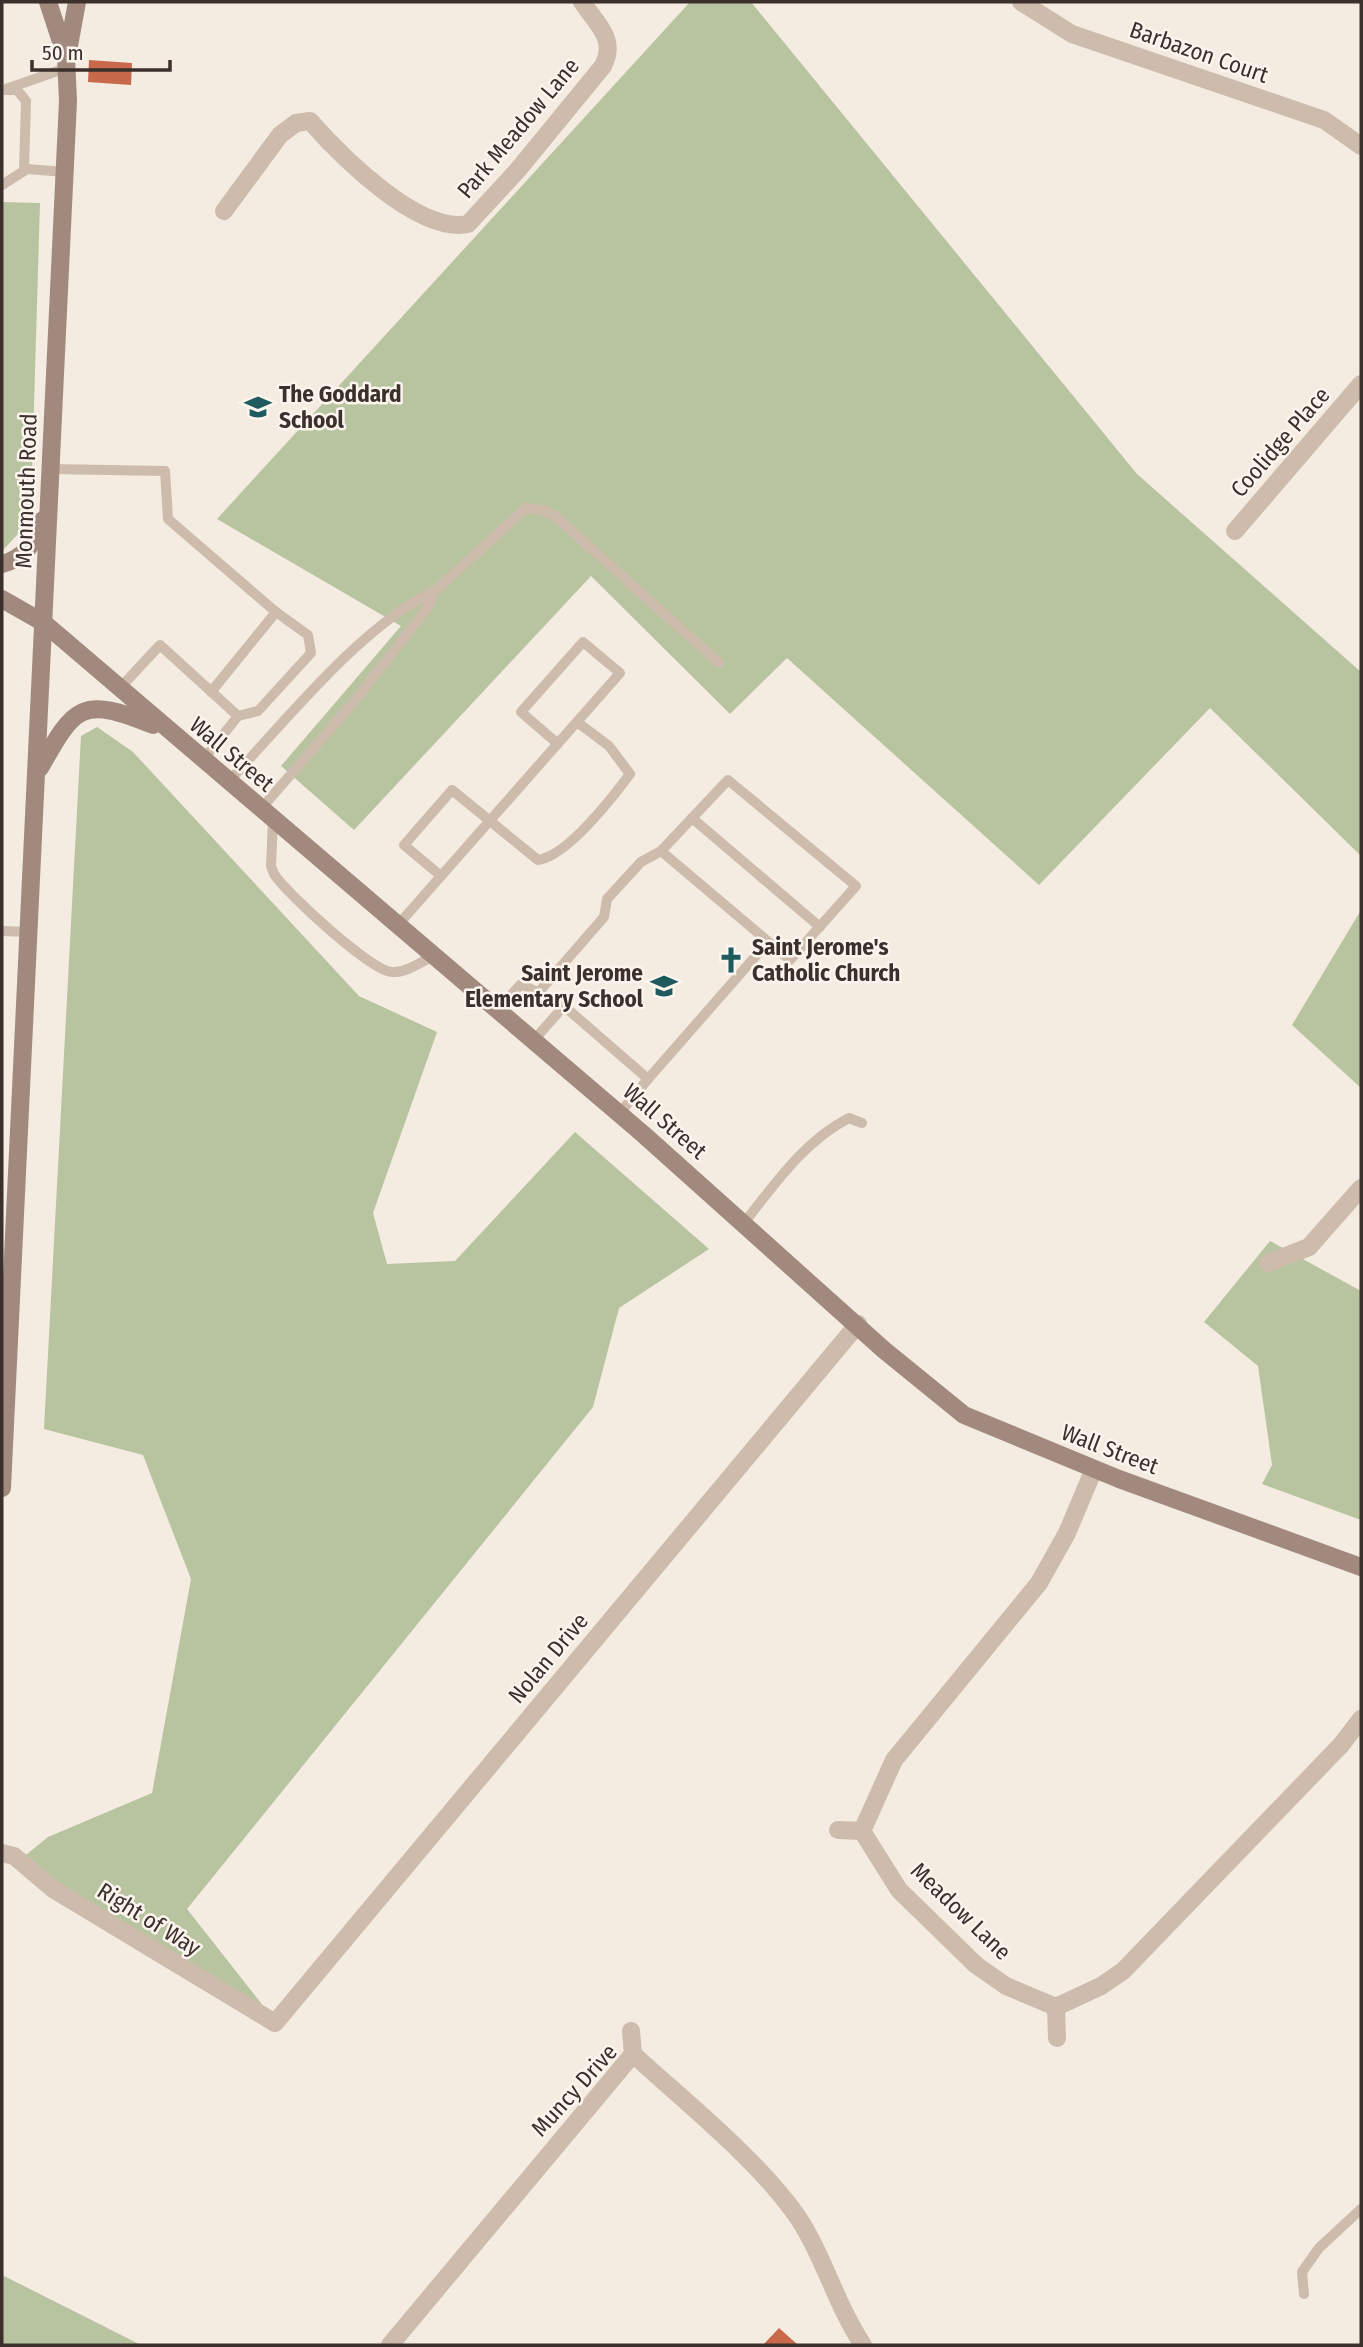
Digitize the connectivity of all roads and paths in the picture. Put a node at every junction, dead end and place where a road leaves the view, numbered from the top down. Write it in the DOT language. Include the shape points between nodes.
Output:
graph roads {
  1 [pos="48,2"];
  2 [pos="77,2"];
  3 [pos="582,2"];
  4 [pos="1021,2"];
  5 [pos="66,63"];
  6 [pos="3,91"];
  7 [pos="1361,146"];
  8 [pos="24,170"];
  9 [pos="65,172"];
  10 [pos="2,185"];
  11 [pos="224,211"];
  12 [pos="1361,384"];
  13 [pos="51,469"];
  14 [pos="50,504"];
  15 [pos="1235,531"];
  16 [pos="2,564"];
  17 [pos="436,590"];
  18 [pos="2,599"];
  19 [pos="276,612"];
  20 [pos="44,623"];
  21 [pos="719,663"];
  22 [pos="120,689"];
  23 [pos="211,691"];
  24 [pos="238,716"];
  25 [pos="577,722"];
  26 [pos="166,730"];
  27 [pos="558,744"];
  28 [pos="202,761"];
  29 [pos="38,771"];
  30 [pos="228,782"];
  31 [pos="267,815"];
  32 [pos="692,818"];
  33 [pos="488,822"];
  34 [pos="662,850"];
  35 [pos="441,876"];
  36 [pos="397,926"];
  37 [pos="820,927"];
  38 [pos="2,931"];
  39 [pos="29,932"];
  40 [pos="768,942"];
  41 [pos="433,956"];
  42 [pos="538,993"];
  43 [pos="564,1006"];
  44 [pos="497,1011"];
  45 [pos="533,1041"];
  46 [pos="648,1079"];
  47 [pos="619,1114"];
  48 [pos="862,1123"];
  49 [pos="1361,1188"];
  50 [pos="744,1223"];
  51 [pos="1268,1263"];
  52 [pos="858,1324"];
  53 [pos="1094,1469"];
  54 [pos="2,1488"];
  55 [pos="1361,1567"];
  56 [pos="1361,1719"];
  57 [pos="838,1830"];
  58 [pos="862,1831"];
  59 [pos="2,1853"];
  60 [pos="1056,2007"];
  61 [pos="275,2023"];
  62 [pos="631,2031"];
  63 [pos="1056,2038"];
  64 [pos="634,2054"];
  65 [pos="1361,2209"];
  66 [pos="1304,2294"];
  67 [pos="390,2345"];
  68 [pos="863,2345"];
  1 -- 5 [label="main road, Monmouth Road"];
  2 -- 5 [label="main road"];
  3 -- 11 [label="street, Park Meadow Lane" via="609,41 610,53 517,171 468,224 439,222 378,186 310,121 296,123 281,135"];
  4 -- 7 [label="street, Barbazon Court" via="1072,34 1324,120"];
  5 -- 6 [label="lane"];
  5 -- 9 [label="main road, Monmouth Road"];
  6 -- 8 [label="lane" via="17,90 26,100"];
  8 -- 9 [label="lane"];
  8 -- 10 [label="lane"];
  9 -- 13 [label="main road, Monmouth Road"];
  12 -- 15 [label="street, Coolidge Place"];
  13 -- 14 [label="main road, Monmouth Road"];
  13 -- 19 [label="lane" via="165,471 168,519"];
  14 -- 16 [label="main road" via="36,541 16,560"];
  14 -- 20 [label="main road, Monmouth Road"];
  17 -- 21 [label="lane" via="526,508 543,510"];
  17 -- 30 [label="lane" via="410,602 328,676"];
  17 -- 31 [label="lane" via="428,607"];
  18 -- 20 [label="main road, Wall Street"];
  19 -- 23 [label="lane"];
  19 -- 24 [label="lane" via="308,635 311,653 258,711"];
  20 -- 22 [label="main road, Wall Street"];
  20 -- 29 [label="main road, Monmouth Road"];
  22 -- 23 [label="lane" via="160,645"];
  22 -- 26 [label="main road, Wall Street"];
  23 -- 24 [label="lane"];
  24 -- 28 [label="lane"];
  25 -- 27 [label="lane"];
  25 -- 27 [label="lane" via="620,673 583,642 521,712"];
  25 -- 33 [label="lane" via="609,746 630,774 614,794 550,859 538,860"];
  26 -- 28 [label="main road, Wall Street"];
  26 -- 29 [label="main road" via="113,710 86,710 63,727"];
  27 -- 33 [label="lane"];
  28 -- 30 [label="main road, Wall Street"];
  29 -- 39 [label="main road, Monmouth Road"];
  30 -- 31 [label="main road, Wall Street"];
  31 -- 36 [label="main road, Wall Street"];
  31 -- 41 [label="lane" via="274,874 324,925 386,971 402,971"];
  32 -- 34 [label="lane"];
  32 -- 37 [label="lane"];
  32 -- 37 [label="lane" via="728,780 856,886"];
  33 -- 35 [label="lane"];
  33 -- 35 [label="lane" via="452,790 404,845"];
  34 -- 40 [label="lane"];
  34 -- 42 [label="lane" via="641,862 607,899 604,917"];
  35 -- 36 [label="lane"];
  36 -- 41 [label="main road, Wall Street"];
  37 -- 40 [label="lane" via="790,960"];
  38 -- 39 [label="lane"];
  39 -- 54 [label="main road, Monmouth Road"];
  40 -- 46 [label="lane"];
  41 -- 44 [label="main road, Wall Street"];
  42 -- 43 [label="lane"];
  42 -- 44 [label="lane" via="522,984"];
  43 -- 45 [label="lane"];
  43 -- 46 [label="lane"];
  44 -- 45 [label="main road, Wall Street"];
  45 -- 47 [label="main road, Wall Street"];
  46 -- 47 [label="lane"];
  47 -- 50 [label="main road, Wall Street"];
  48 -- 50 [label="lane" via="849,1118 826,1129 794,1160"];
  49 -- 51 [label="street" via="1309,1247"];
  50 -- 52 [label="main road, Wall Street"];
  52 -- 53 [label="main road, Wall Street" via="964,1415"];
  52 -- 61 [label="street, Nolan Drive"];
  53 -- 55 [label="main road, Wall Street"];
  53 -- 58 [label="street" via="1039,1583 894,1760"];
  56 -- 60 [label="street" via="1123,1971"];
  57 -- 58 [label="street"];
  58 -- 60 [label="street, Meadow Lane" via="899,1890 976,1965 1006,1986"];
  59 -- 61 [label="street, Right of Way" via="14,1856 53,1889"];
  60 -- 63 [label="street"];
  62 -- 64 [label="street"];
  64 -- 67 [label="street, Muncy Drive"];
  64 -- 68 [label="street, Muncy Drive" via="786,2202 807,2233"];
  65 -- 66 [label="lane" via="1319,2248 1302,2272"];
}
